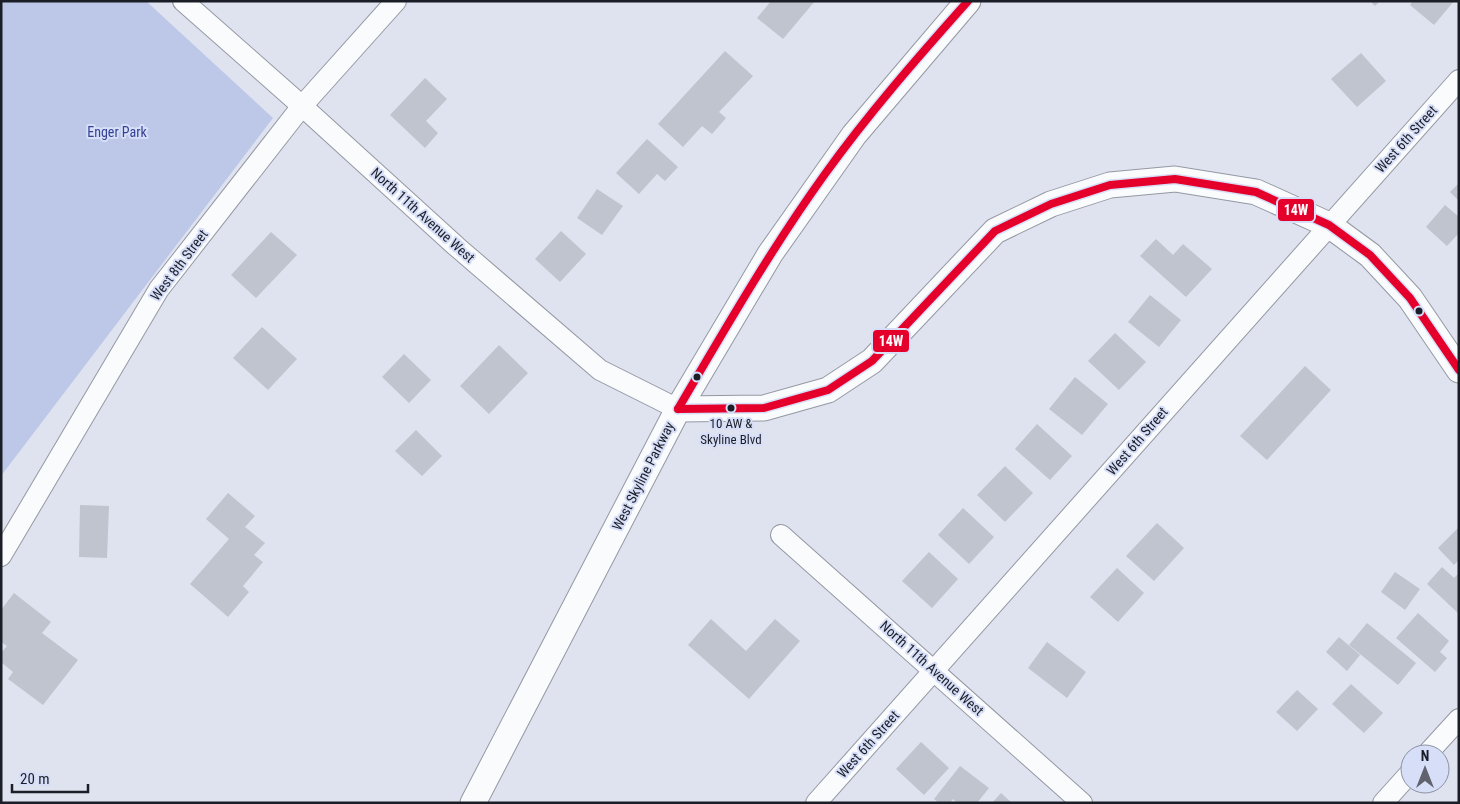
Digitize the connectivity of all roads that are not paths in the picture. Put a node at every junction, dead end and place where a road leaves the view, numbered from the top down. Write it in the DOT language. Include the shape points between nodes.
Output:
graph roads {
  1 [pos="183,1"];
  2 [pos="396,1"];
  3 [pos="968,1"];
  4 [pos="1459,80"];
  5 [pos="302,106"];
  6 [pos="1329,225"];
  7 [pos="1459,370"];
  8 [pos="678,409"];
  9 [pos="781,535"];
  10 [pos="1,556"];
  11 [pos="935,669"];
  12 [pos="1459,719"];
  13 [pos="1436,744"];
  14 [pos="1400,784"];
  15 [pos="473,803"];
  16 [pos="816,803"];
  17 [pos="1082,803"];
  18 [pos="1383,803"];
  1 -- 5 [label="street, North 11th Avenue West"];
  2 -- 5 [label="street, West 8th Street"];
  3 -- 8 [label="street, West Skyline Parkway" via="854,135 808,197 770,254"];
  4 -- 6 [label="street, West 6th Street"];
  5 -- 8 [label="street, North 11th Avenue West" via="457,247 600,370"];
  5 -- 10 [label="street, West 8th Street" via="159,289"];
  6 -- 7 [label="street" via="1370,256 1410,298"];
  6 -- 8 [label="street" via="1256,192 1175,179 1110,185 1051,204 995,231 872,361 828,390 764,408"];
  6 -- 11 [label="street, West 6th Street"];
  8 -- 15 [label="street, West Skyline Parkway"];
  9 -- 11 [label="street, North 11th Avenue West"];
  11 -- 16 [label="street, West 6th Street"];
  11 -- 17 [label="street, North 11th Avenue West"];
  12 -- 13 [label="street"];
  14 -- 18 [label="street"];
}
